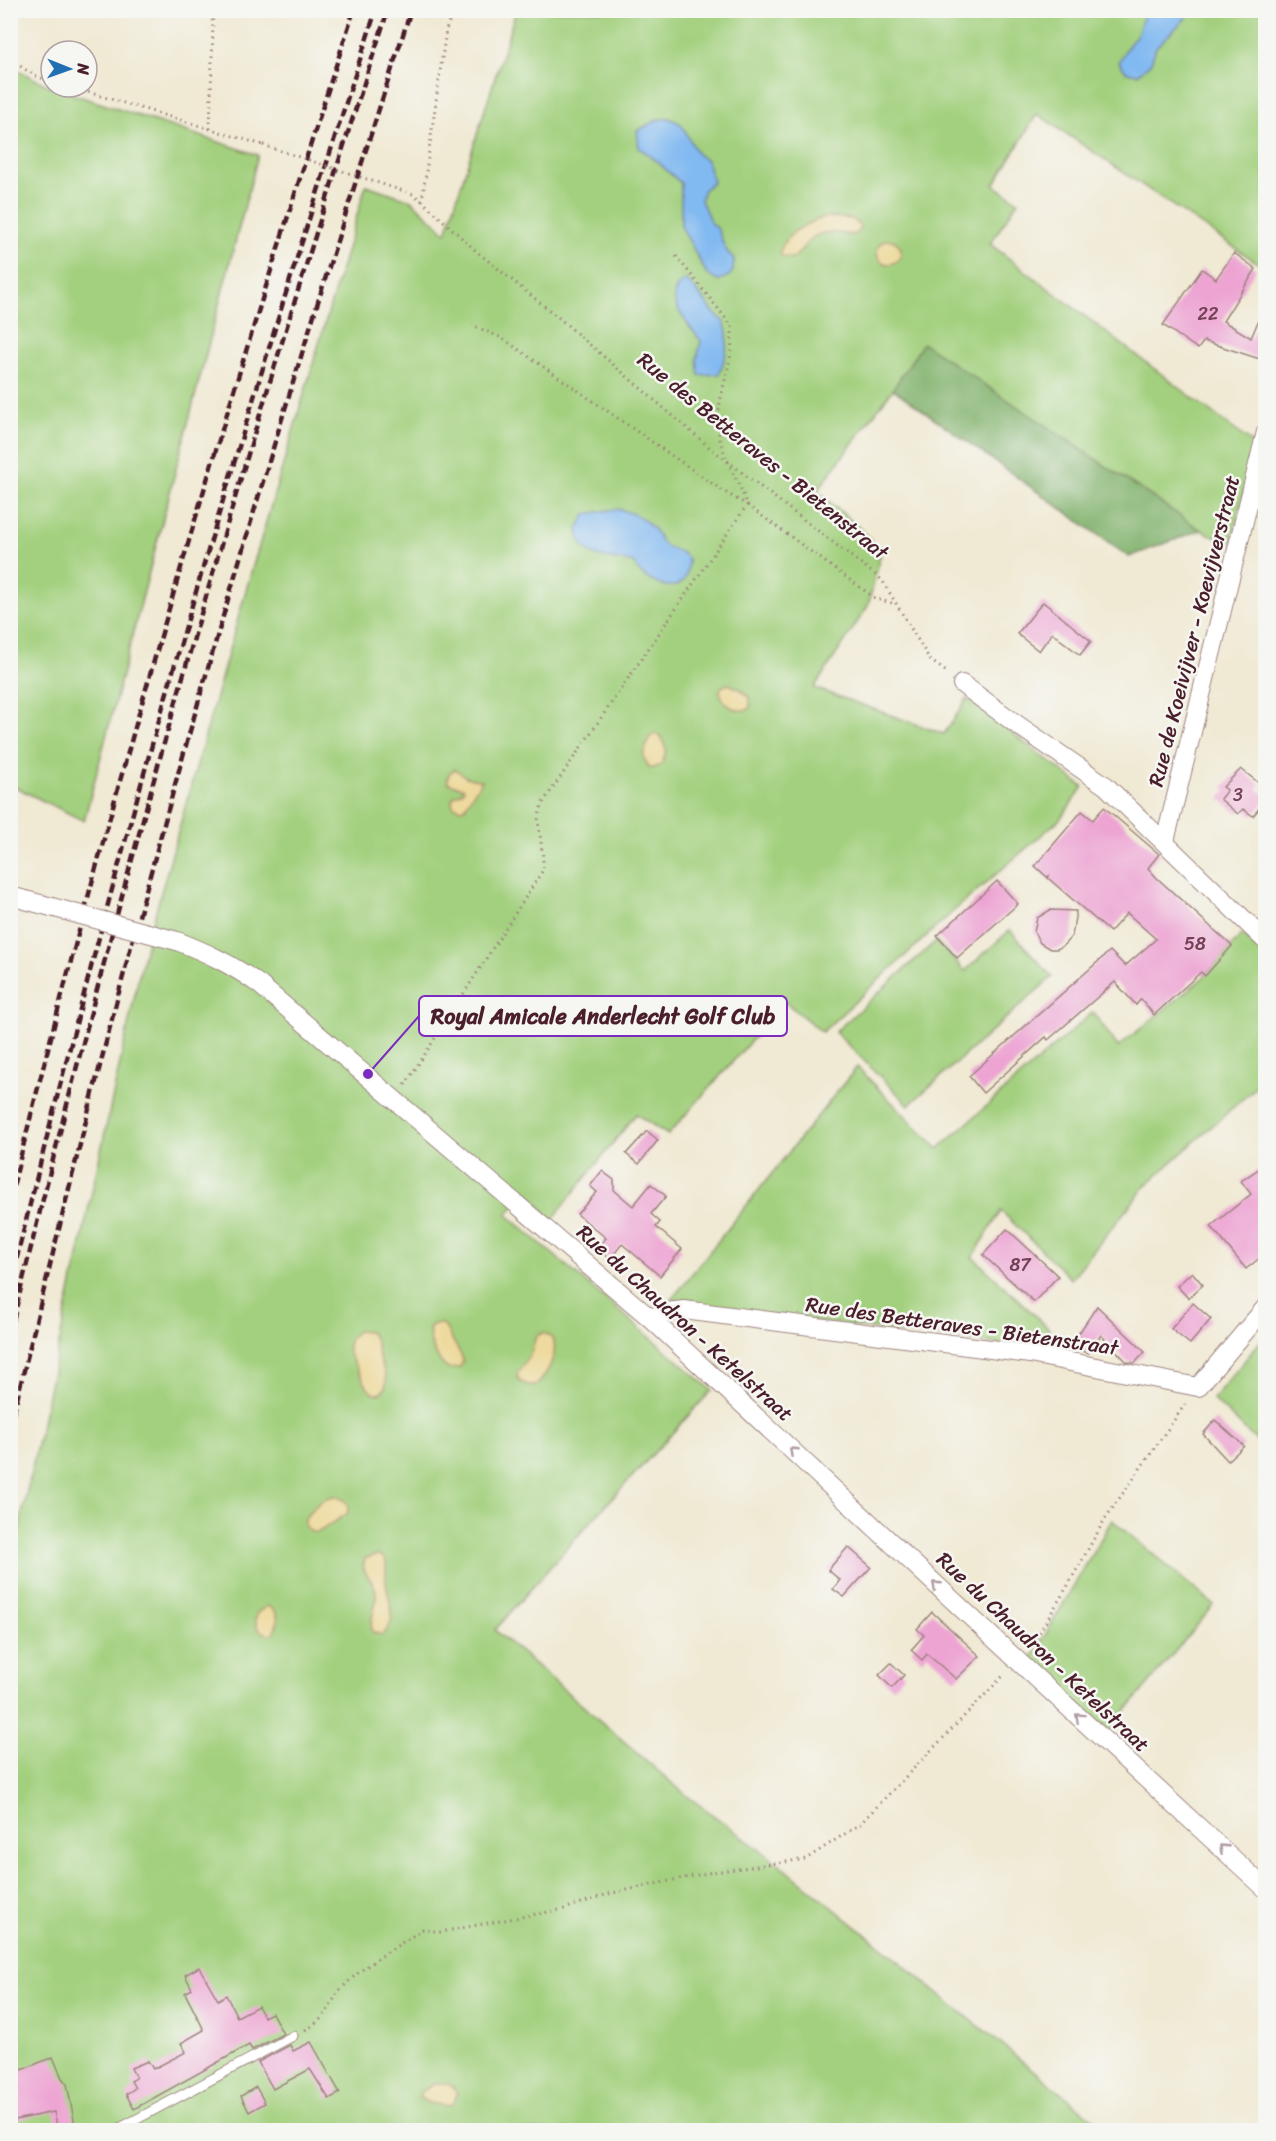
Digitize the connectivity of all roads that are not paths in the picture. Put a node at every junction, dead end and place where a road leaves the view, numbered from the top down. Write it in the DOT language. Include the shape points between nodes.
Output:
graph roads {
  1 [pos="1266,432"];
  2 [pos="962,684"];
  3 [pos="1165,841"];
  4 [pos="10,896"];
  5 [pos="1266,941"];
  6 [pos="1266,1307"];
  7 [pos="650,1318"];
  8 [pos="1266,1888"];
  9 [pos="293,2036"];
  10 [pos="118,2130"];
  1 -- 3 [label="street, Rue de Koeivijver - Koevijverstraat"];
  2 -- 3 [label="street" via="1106,786"];
  3 -- 5 [label="street"];
  4 -- 7 [label="street, Rue du Chaudron - Ketelstraat, bridge" via="177,941 236,968 396,1099"];
  6 -- 7 [label="street, Rue des Betteraves - Bietenstraat" via="1198,1387 1030,1354 695,1311 667,1312"];
  8 -- 7 [label="street, Rue du Chaudron - Ketelstraat, one-way"];
  9 -- 10 [label="lane"];
}
